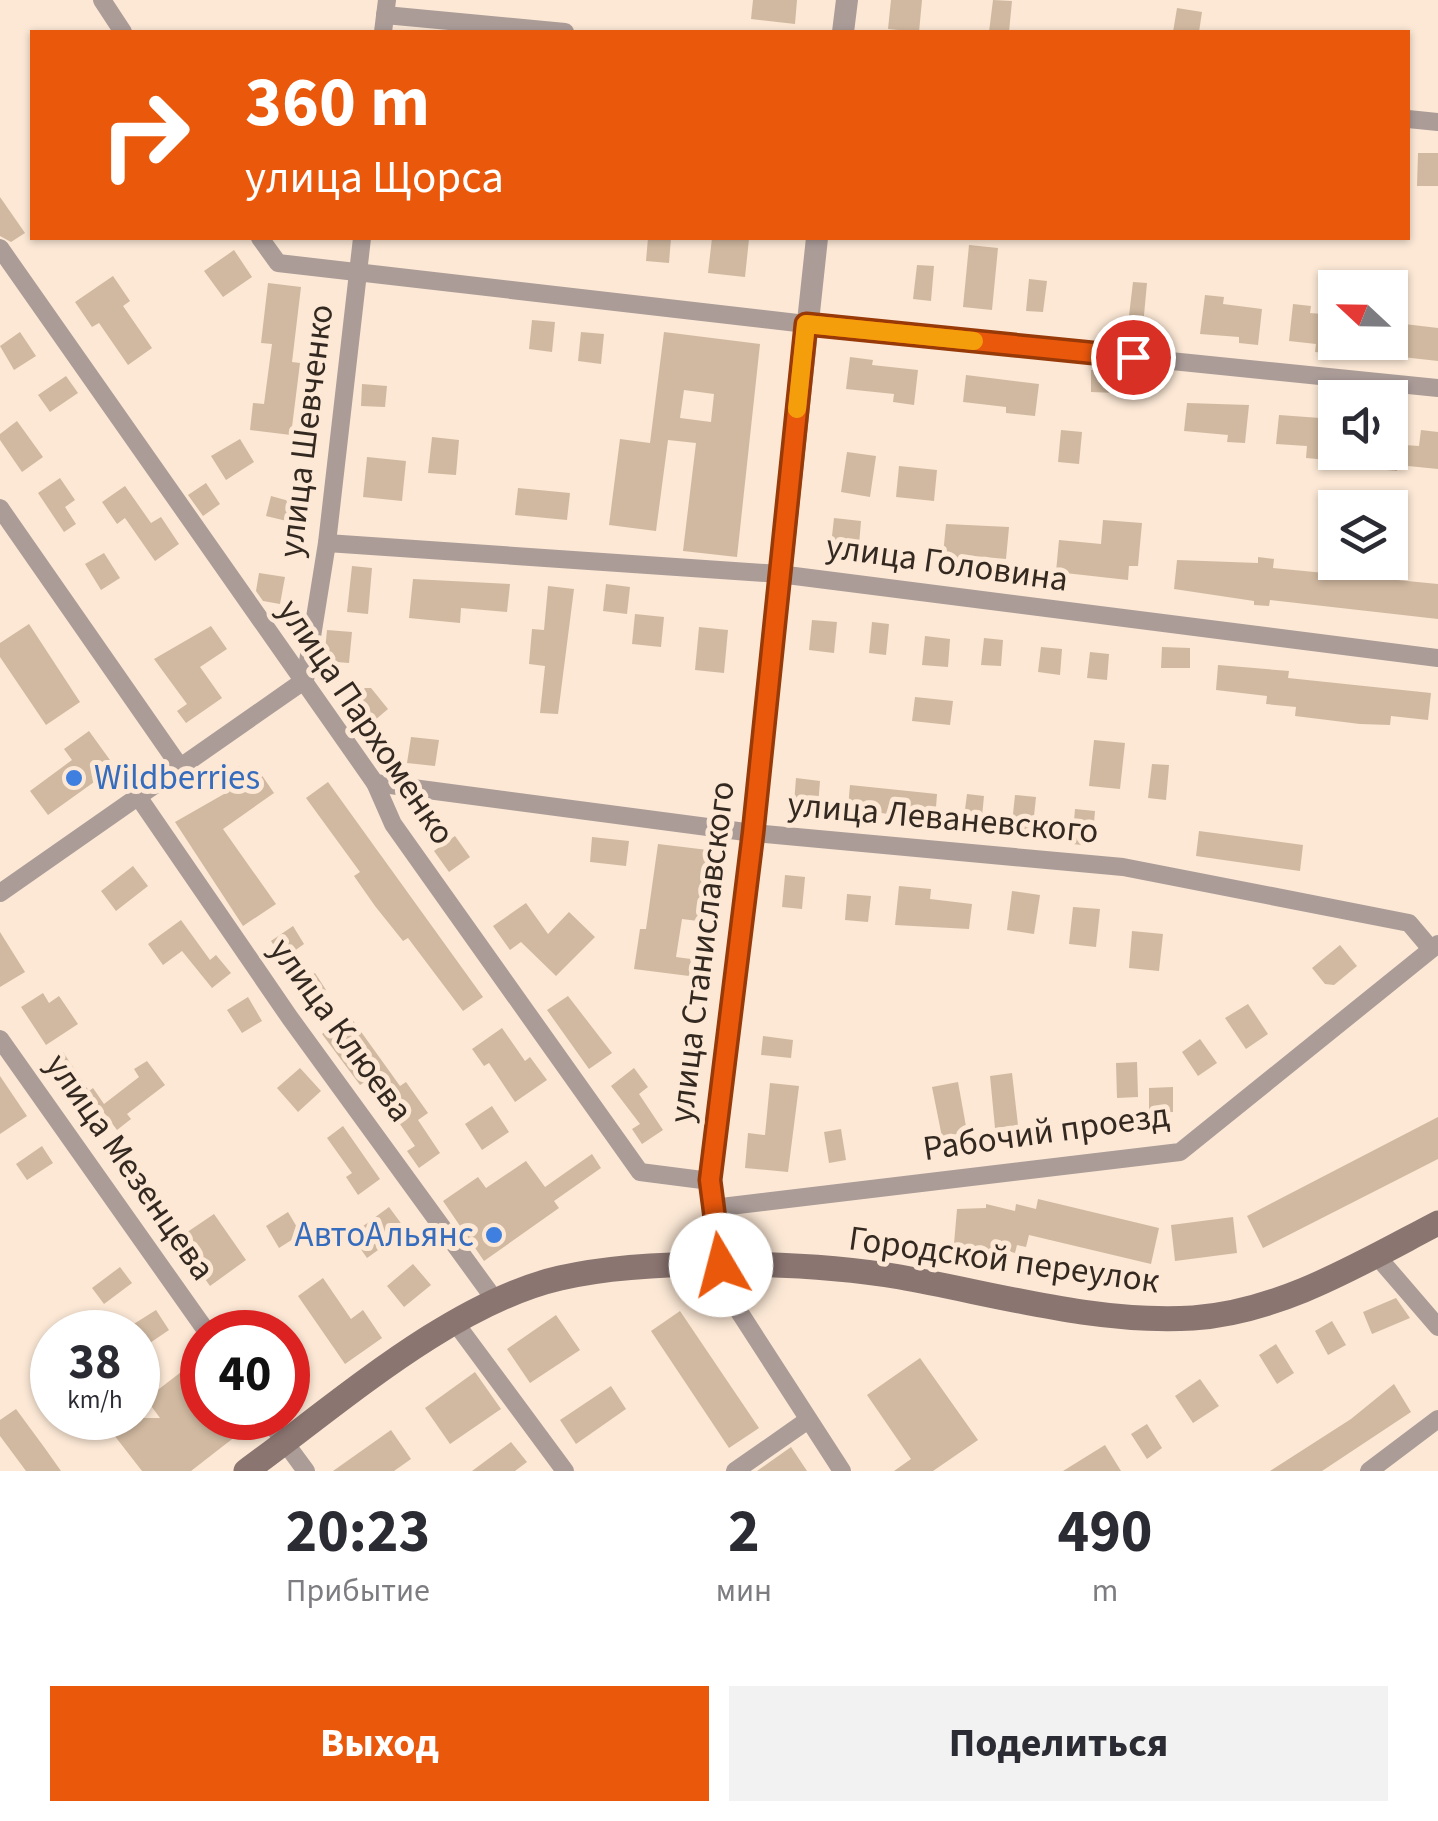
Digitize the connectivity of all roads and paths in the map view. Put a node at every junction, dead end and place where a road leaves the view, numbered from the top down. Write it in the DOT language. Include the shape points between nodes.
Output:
graph roads {
  1 [pos="102,0"];
  2 [pos="846,0"];
  3 [pos="385,16"];
  4 [pos="122,30"];
  5 [pos="543,30"];
  6 [pos="842,30"];
  7 [pos="1410,118"];
  8 [pos="1438,122"];
  9 [pos="261,240"];
  10 [pos="362,240"];
  11 [pos="817,240"];
  12 [pos="0,248"];
  13 [pos="358,274"];
  14 [pos="806,324"];
  15 [pos="1438,388"];
  16 [pos="0,508"];
  17 [pos="327,543"];
  18 [pos="779,574"];
  19 [pos="1438,658"];
  20 [pos="304,680"];
  21 [pos="178,764"];
  22 [pos="375,783"];
  23 [pos="136,796"];
  24 [pos="753,833"];
  25 [pos="0,893"];
  26 [pos="1435,946"];
  27 [pos="0,1039"];
  28 [pos="710,1180"];
  29 [pos="714,1208"];
  30 [pos="1438,1222"];
  31 [pos="1376,1255"];
  32 [pos="721,1265"];
  33 [pos="496,1300"];
  34 [pos="191,1310"];
  35 [pos="454,1321"];
  36 [pos="1438,1327"];
  37 [pos="1438,1419"];
  38 [pos="808,1420"];
  39 [pos="285,1442"];
  40 [pos="246,1471"];
  41 [pos="306,1471"];
  42 [pos="565,1471"];
  43 [pos="736,1471"];
  44 [pos="842,1471"];
  45 [pos="1368,1471"];
  1 -- 4 [label="street"];
  2 -- 6 [label="street"];
  3 -- 5 [label="street"];
  7 -- 8 [label="street"];
  9 -- 13 [label="street" via="278,264"];
  10 -- 13 [label="street, улица Шевченко"];
  11 -- 14 [label="street, улица Станиславского"];
  12 -- 20 [label="street, улица Пархоменко"];
  13 -- 14 [label="street"];
  13 -- 17 [label="street, улица Шевченко"];
  14 -- 15 [label="street"];
  14 -- 18 [label="street, улица Станиславского"];
  16 -- 21 [label="street"];
  17 -- 18 [label="street, улица Головина"];
  17 -- 20 [label="street, улица Шевченко"];
  18 -- 19 [label="street, улица Головина"];
  18 -- 24 [label="street, улица Станиславского"];
  20 -- 21 [label="street"];
  20 -- 22 [label="street, улица Пархоменко"];
  21 -- 23 [label="street"];
  22 -- 24 [label="street, улица Леваневского"];
  22 -- 28 [label="street, улица Пархоменко" via="393,824 640,1172"];
  23 -- 25 [label="street"];
  23 -- 33 [label="street, улица Клюева"];
  24 -- 26 [label="street, улица Леваневского" via="1123,867 1409,924"];
  24 -- 28 [label="street, улица Станиславского"];
  26 -- 29 [label="street, Рабочий проезд" via="1180,1152"];
  27 -- 34 [label="street, улица Мезенцева"];
  28 -- 29 [label="street, улица Станиславского"];
  29 -- 32 [label="street, улица Станиславского"];
  30 -- 31 [label="main road, Городской переулок"];
  31 -- 32 [label="main road, Городской переулок" via="1252,1308 1180,1318 1123,1316 896,1276"];
  31 -- 36 [label="street"];
  32 -- 33 [label="main road" via="562,1278"];
  32 -- 38 [label="street" via="740,1314"];
  33 -- 35 [label="main road"];
  35 -- 39 [label="main road"];
  35 -- 42 [label="street"];
  37 -- 45 [label="street"];
  38 -- 43 [label="street"];
  38 -- 44 [label="street"];
  39 -- 40 [label="main road"];
  39 -- 41 [label="street"];
}
